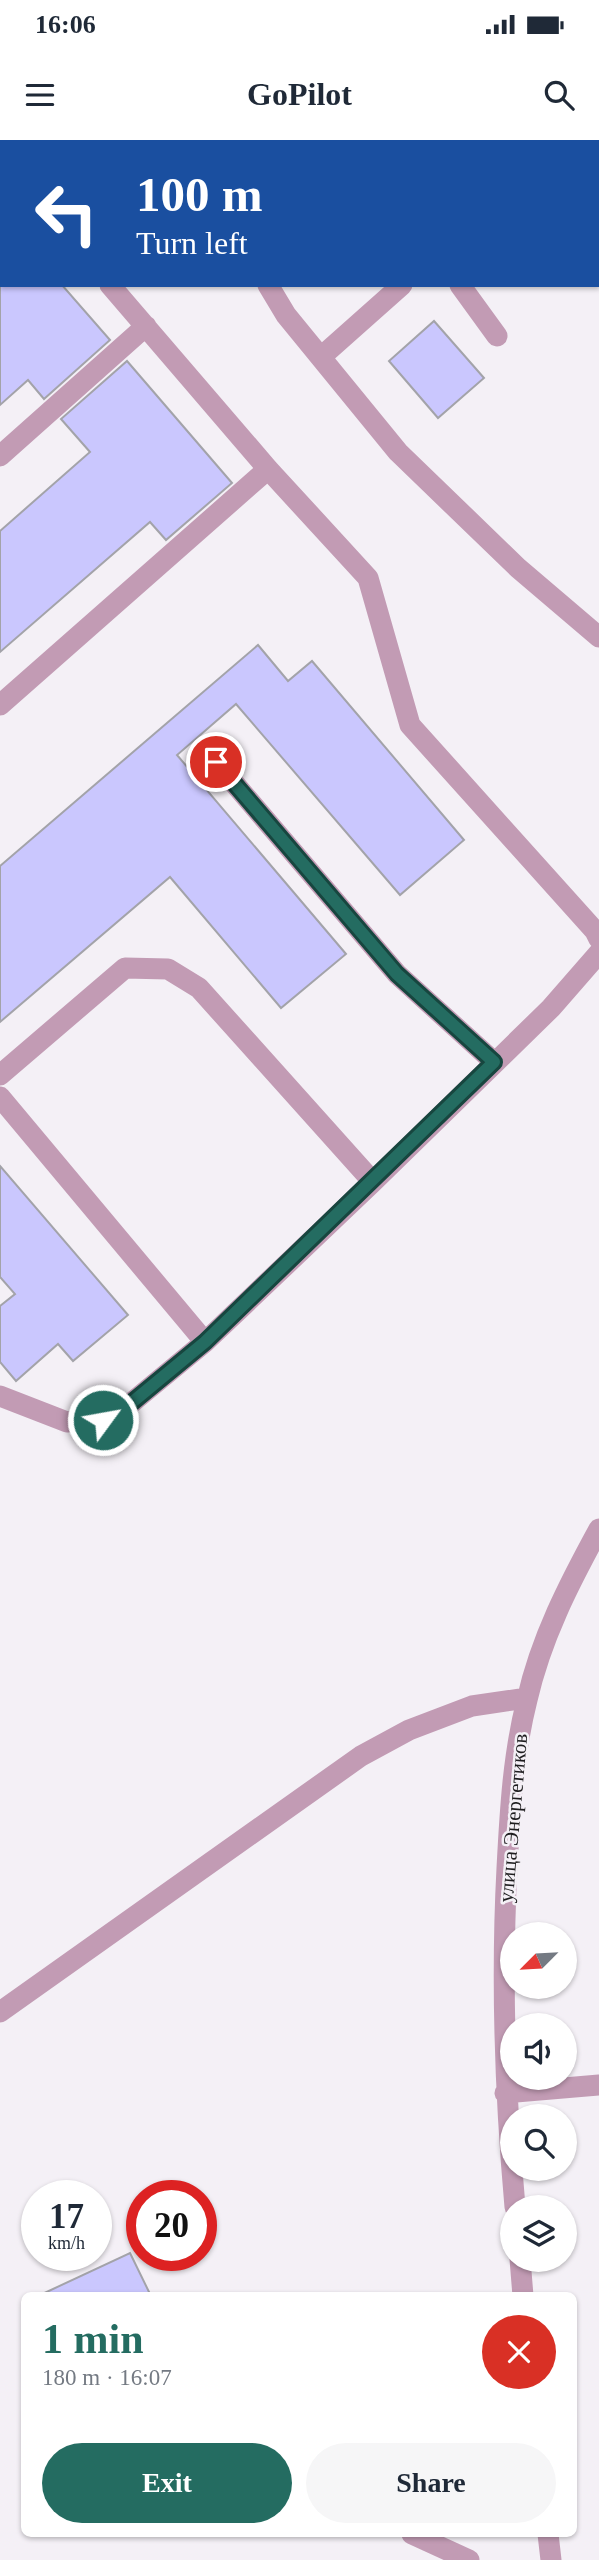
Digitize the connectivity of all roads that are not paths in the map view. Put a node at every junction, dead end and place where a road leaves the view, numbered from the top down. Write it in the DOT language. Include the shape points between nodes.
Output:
graph roads {
  1 [pos="112,287"];
  2 [pos="269,287"];
  3 [pos="400,287"];
  4 [pos="461,287"];
  5 [pos="146,326"];
  6 [pos="497,336"];
  7 [pos="321,357"];
  8 [pos="0,456"];
  9 [pos="268,469"];
  10 [pos="599,636"];
  11 [pos="0,705"];
  12 [pos="216,762"];
  13 [pos="599,939"];
  14 [pos="599,953"];
  15 [pos="494,1062"];
  16 [pos="0,1075"];
  17 [pos="0,1097"];
  18 [pos="373,1182"];
  19 [pos="205,1342"];
  20 [pos="0,1396"];
  21 [pos="599,1530"];
  22 [pos="527,1698"];
  23 [pos="0,2012"];
  24 [pos="599,2085"];
  25 [pos="505,2092"];
  26 [pos="514,2195"];
  27 [pos="521,2272"];
  28 [pos="523,2292"];
  29 [pos="419,2537"];
  30 [pos="548,2537"];
  31 [pos="469,2560"];
  32 [pos="551,2560"];
  1 -- 5 [label="street"];
  2 -- 7 [label="street"];
  3 -- 7 [label="street"];
  4 -- 6 [label="street"];
  5 -- 8 [label="street"];
  5 -- 9 [label="street"];
  7 -- 10 [label="street" via="398,452 518,568"];
  9 -- 11 [label="street"];
  9 -- 13 [label="street" via="368,578 410,725"];
  12 -- 15 [label="street" via="397,974"];
  14 -- 15 [label="street" via="551,1008"];
  15 -- 18 [label="street"];
  16 -- 18 [label="street" via="125,968 168,969 199,988"];
  17 -- 19 [label="street"];
  18 -- 19 [label="street"];
  19 -- 20 [label="street" via="124,1409 103,1420 67,1422"];
  21 -- 22 [label="street, улица Энергетиков" via="566,1590"];
  22 -- 23 [label="street" via="472,1706 409,1730 360,1756"];
  22 -- 25 [label="street, улица Энергетиков" via="514,1758 508,1841"];
  24 -- 25 [label="street"];
  25 -- 26 [label="street, улица Энергетиков"];
  27 -- 28 [label="street"];
  29 -- 31 [label="street"];
  30 -- 32 [label="street"];
}
